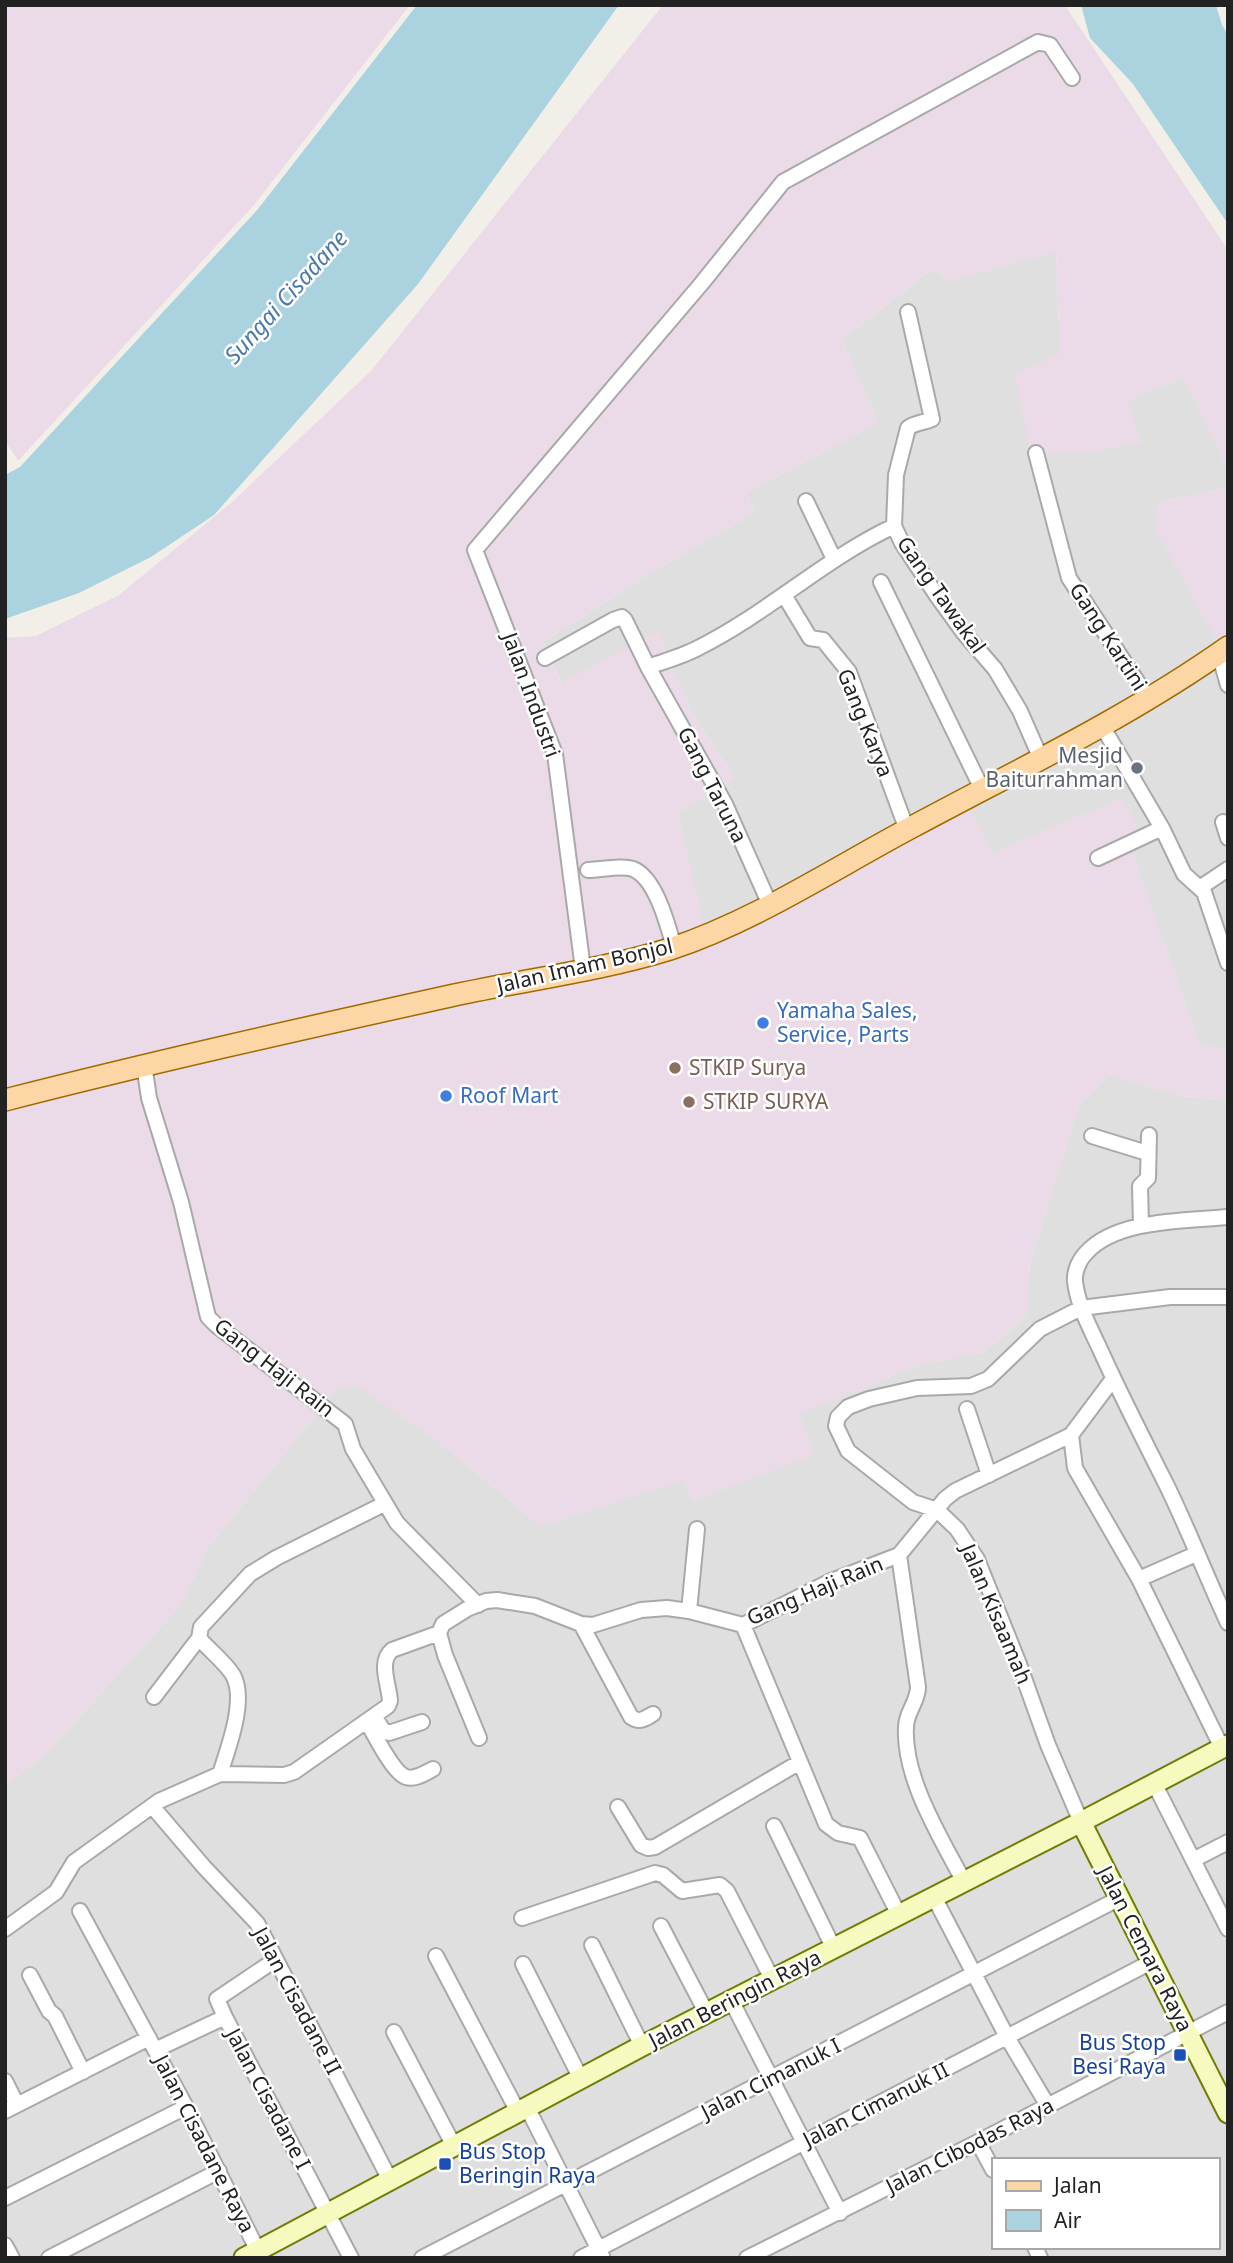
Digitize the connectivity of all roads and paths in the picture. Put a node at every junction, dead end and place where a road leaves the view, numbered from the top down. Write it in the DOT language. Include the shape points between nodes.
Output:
graph roads {
  1 [pos="1072,78"];
  2 [pos="908,312"];
  3 [pos="1036,453"];
  4 [pos="806,501"];
  5 [pos="894,526"];
  6 [pos="834,559"];
  7 [pos="881,582"];
  8 [pos="784,595"];
  9 [pos="1223,650"];
  10 [pos="545,658"];
  11 [pos="648,667"];
  12 [pos="1228,685"];
  13 [pos="1148,698"];
  14 [pos="1101,724"];
  15 [pos="1041,759"];
  16 [pos="982,789"];
  17 [pos="1223,822"];
  18 [pos="1162,828"];
  19 [pos="906,830"];
  20 [pos="1228,838"];
  21 [pos="1098,858"];
  22 [pos="1228,869"];
  23 [pos="588,870"];
  24 [pos="1201,887"];
  25 [pos="770,905"];
  26 [pos="674,947"];
  27 [pos="1228,963"];
  28 [pos="583,969"];
  29 [pos="144,1064"];
  30 [pos="5,1100"];
  31 [pos="1149,1135"];
  32 [pos="1093,1136"];
  33 [pos="1147,1153"];
  34 [pos="1228,1217"];
  35 [pos="1140,1226"];
  36 [pos="1228,1297"];
  37 [pos="1081,1308"];
  38 [pos="1113,1379"];
  39 [pos="967,1409"];
  40 [pos="1071,1435"];
  41 [pos="989,1475"];
  42 [pos="384,1504"];
  43 [pos="937,1510"];
  44 [pos="697,1529"];
  45 [pos="899,1555"];
  46 [pos="1196,1555"];
  47 [pos="1139,1579"];
  48 [pos="478,1605"];
  49 [pos="689,1611"];
  50 [pos="1228,1623"];
  51 [pos="581,1624"];
  52 [pos="743,1625"];
  53 [pos="439,1633"];
  54 [pos="199,1638"];
  55 [pos="154,1697"];
  56 [pos="653,1714"];
  57 [pos="371,1719"];
  58 [pos="422,1722"];
  59 [pos="479,1738"];
  60 [pos="1225,1746"];
  61 [pos="800,1762"];
  62 [pos="433,1769"];
  63 [pos="220,1774"];
  64 [pos="1154,1783"];
  65 [pos="152,1806"];
  66 [pos="618,1807"];
  67 [pos="1081,1822"];
  68 [pos="775,1826"];
  69 [pos="1228,1842"];
  70 [pos="1193,1860"];
  71 [pos="964,1882"];
  72 [pos="934,1897"];
  73 [pos="1120,1898"];
  74 [pos="80,1912"];
  75 [pos="899,1915"];
  76 [pos="522,1918"];
  77 [pos="1227,1925"];
  78 [pos="661,1926"];
  79 [pos="5,1929"];
  80 [pos="592,1945"];
  81 [pos="834,1949"];
  82 [pos="436,1956"];
  83 [pos="275,1960"];
  84 [pos="1153,1961"];
  85 [pos="523,1964"];
  86 [pos="975,1973"];
  87 [pos="30,1975"];
  88 [pos="772,1979"];
  89 [pos="731,2000"];
  90 [pos="1228,2012"];
  91 [pos="706,2014"];
  92 [pos="225,2017"];
  93 [pos="394,2032"];
  94 [pos="1188,2034"];
  95 [pos="1007,2037"];
  96 [pos="152,2044"];
  97 [pos="642,2046"];
  98 [pos="83,2072"];
  99 [pos="581,2079"];
  100 [pos="771,2079"];
  101 [pos="5,2081"];
  102 [pos="1048,2106"];
  103 [pos="186,2107"];
  104 [pos="11,2108"];
  105 [pos="522,2109"];
  106 [pos="1228,2113"];
  107 [pos="804,2142"];
  108 [pos="978,2142"];
  109 [pos="454,2146"];
  110 [pos="992,2168"];
  111 [pos="219,2171"];
  112 [pos="390,2180"];
  113 [pos="566,2184"];
  114 [pos="5,2197"];
  115 [pos="328,2213"];
  116 [pos="840,2213"];
  117 [pos="5,2245"];
  118 [pos="601,2253"];
  119 [pos="767,2253"];
  120 [pos="254,2255"];
  121 [pos="12,2258"];
  122 [pos="49,2258"];
  123 [pos="351,2258"];
  124 [pos="422,2258"];
  125 [pos="581,2258"];
  126 [pos="747,2258"];
  1 -- 28 [label="street, Jalan Industri" via="1050,45 1038,42 783,182 475,551 555,754"];
  2 -- 5 [label="street, Gang Tawakal" via="932,418 908,428 897,475"];
  3 -- 13 [label="street, Gang Kartini" via="1069,578"];
  4 -- 6 [label="street"];
  5 -- 6 [label="street"];
  5 -- 15 [label="street, Gang Tawakal" via="937,596 995,669"];
  6 -- 8 [label="street"];
  7 -- 16 [label="street"];
  8 -- 11 [label="street" via="697,649"];
  8 -- 19 [label="street, Gang Karya" via="810,638 823,640 849,672"];
  9 -- 12 [label="street"];
  9 -- 13 [label="main road, Jalan Imam Bonjol"];
  10 -- 11 [label="street, Gang Taruna" via="622,617"];
  11 -- 25 [label="street, Gang Taruna" via="725,804"];
  13 -- 14 [label="main road, Jalan Imam Bonjol"];
  14 -- 15 [label="main road, Jalan Imam Bonjol"];
  14 -- 18 [label="street"];
  15 -- 16 [label="main road, Jalan Imam Bonjol"];
  16 -- 19 [label="main road, Jalan Imam Bonjol"];
  17 -- 20 [label="street"];
  18 -- 21 [label="street"];
  18 -- 24 [label="street" via="1184,874"];
  19 -- 25 [label="main road, Jalan Imam Bonjol"];
  22 -- 24 [label="street"];
  23 -- 26 [label="street" via="631,868 640,873 652,887"];
  24 -- 27 [label="street"];
  25 -- 26 [label="main road, Jalan Imam Bonjol"];
  26 -- 28 [label="main road, Jalan Imam Bonjol"];
  28 -- 29 [label="main road, Jalan Imam Bonjol"];
  29 -- 30 [label="main road, Jalan Imam Bonjol"];
  29 -- 42 [label="street, Gang Haji Rain" via="208,1317 345,1424 353,1449"];
  31 -- 33 [label="street"];
  32 -- 33 [label="street"];
  33 -- 35 [label="street" via="1148,1178 1140,1186"];
  34 -- 35 [label="street"];
  35 -- 37 [label="street" via="1119,1231 1087,1252 1075,1280"];
  36 -- 37 [label="street" via="1170,1297"];
  37 -- 38 [label="street"];
  37 -- 43 [label="street, Jalan Kisaamah" via="1040,1329 988,1380 869,1399 848,1407 838,1417 835,1426 848,1451 913,1502"];
  38 -- 40 [label="street"];
  38 -- 46 [label="street"];
  39 -- 41 [label="street"];
  40 -- 41 [label="street"];
  40 -- 47 [label="street" via="1075,1468"];
  41 -- 43 [label="street" via="955,1491"];
  42 -- 48 [label="street, Gang Haji Rain" via="415,1544"];
  42 -- 54 [label="street" via="250,1574 201,1627"];
  43 -- 45 [label="street"];
  43 -- 67 [label="street, Jalan Kisaamah" via="977,1559"];
  44 -- 49 [label="street"];
  45 -- 52 [label="street, Gang Haji Rain" via="829,1582"];
  45 -- 71 [label="street" via="918,1687 906,1723 907,1746 928,1811"];
  46 -- 47 [label="street"];
  46 -- 50 [label="street"];
  47 -- 60 [label="street"];
  48 -- 51 [label="street" via="497,1600 517,1602"];
  48 -- 53 [label="street" via="443,1624"];
  49 -- 51 [label="street, Gang Haji Rain" via="641,1609 593,1625"];
  49 -- 52 [label="street, Gang Haji Rain"];
  51 -- 56 [label="street" via="631,1717 642,1721"];
  52 -- 61 [label="street"];
  53 -- 57 [label="street" via="386,1655 390,1701"];
  53 -- 59 [label="street"];
  54 -- 55 [label="street"];
  54 -- 63 [label="street" via="228,1668 237,1686 237,1706"];
  57 -- 58 [label="street" via="389,1733"];
  57 -- 62 [label="street" via="397,1772 416,1777"];
  57 -- 63 [label="street" via="288,1775"];
  60 -- 64 [label="street, Jalan Beringin Raya"];
  61 -- 66 [label="street" via="655,1847 641,1844"];
  61 -- 75 [label="street" via="827,1824 838,1833 860,1838"];
  63 -- 65 [label="street"];
  64 -- 67 [label="street, Jalan Beringin Raya"];
  64 -- 70 [label="street"];
  65 -- 79 [label="street" via="74,1862 56,1892"];
  65 -- 83 [label="street, Jalan Cisadane II" via="257,1923"];
  67 -- 71 [label="street, Jalan Beringin Raya"];
  67 -- 73 [label="street, Jalan Cemara Raya"];
  68 -- 81 [label="street"];
  69 -- 70 [label="street"];
  70 -- 77 [label="street"];
  71 -- 72 [label="street, Jalan Beringin Raya"];
  72 -- 75 [label="street, Jalan Beringin Raya"];
  72 -- 86 [label="street"];
  73 -- 84 [label="street, Jalan Cemara Raya"];
  73 -- 86 [label="street, Jalan Cimanuk I"];
  74 -- 96 [label="street, Jalan Cisadane Raya"];
  75 -- 81 [label="street, Jalan Beringin Raya"];
  76 -- 88 [label="street" via="655,1873 682,1891 723,1886"];
  78 -- 91 [label="street"];
  80 -- 97 [label="street"];
  81 -- 88 [label="street, Jalan Beringin Raya"];
  82 -- 105 [label="street"];
  83 -- 92 [label="street" via="218,1999"];
  83 -- 112 [label="street, Jalan Cisadane II"];
  84 -- 94 [label="street, Jalan Cemara Raya"];
  84 -- 95 [label="street, Jalan Cimanuk II"];
  85 -- 99 [label="street"];
  86 -- 95 [label="street"];
  86 -- 100 [label="street, Jalan Cimanuk I"];
  87 -- 98 [label="street"];
  88 -- 89 [label="street, Jalan Beringin Raya"];
  89 -- 91 [label="street, Jalan Beringin Raya"];
  89 -- 100 [label="street"];
  90 -- 94 [label="street, Jalan Cibodas Raya"];
  91 -- 97 [label="street, Jalan Beringin Raya"];
  92 -- 96 [label="street, Jalan Cisadane I"];
  92 -- 115 [label="street, Jalan Cisadane I"];
  93 -- 109 [label="street"];
  94 -- 102 [label="street, Jalan Cibodas Raya"];
  94 -- 106 [label="street, Jalan Cemara Raya"];
  95 -- 102 [label="street"];
  95 -- 107 [label="street, Jalan Cimanuk II"];
  96 -- 98 [label="street, Jalan Cisadane I"];
  96 -- 103 [label="street, Jalan Cisadane Raya"];
  97 -- 99 [label="street, Jalan Beringin Raya"];
  98 -- 104 [label="street, Jalan Cisadane I"];
  99 -- 105 [label="street, Jalan Beringin Raya"];
  100 -- 107 [label="street"];
  100 -- 113 [label="street, Jalan Cimanuk I"];
  101 -- 104 [label="street"];
  102 -- 108 [label="street, Jalan Cibodas Raya"];
  103 -- 111 [label="street, Jalan Cisadane Raya"];
  103 -- 114 [label="street"];
  105 -- 109 [label="street, Jalan Beringin Raya"];
  105 -- 113 [label="street"];
  107 -- 116 [label="street"];
  107 -- 118 [label="street, Jalan Cimanuk II"];
  108 -- 110 [label="street"];
  108 -- 116 [label="street, Jalan Cibodas Raya"];
  109 -- 112 [label="street, Jalan Beringin Raya"];
  111 -- 120 [label="street, Jalan Cisadane Raya"];
  111 -- 122 [label="street"];
  112 -- 115 [label="street, Jalan Beringin Raya"];
  113 -- 118 [label="street"];
  113 -- 124 [label="street, Jalan Cimanuk I"];
  115 -- 120 [label="street, Jalan Beringin Raya"];
  115 -- 123 [label="street, Jalan Cisadane I"];
  116 -- 119 [label="street, Jalan Cibodas Raya"];
  117 -- 121 [label="street"];
  118 -- 125 [label="street, Jalan Cimanuk II"];
  119 -- 126 [label="street, Jalan Cibodas Raya"];
}
